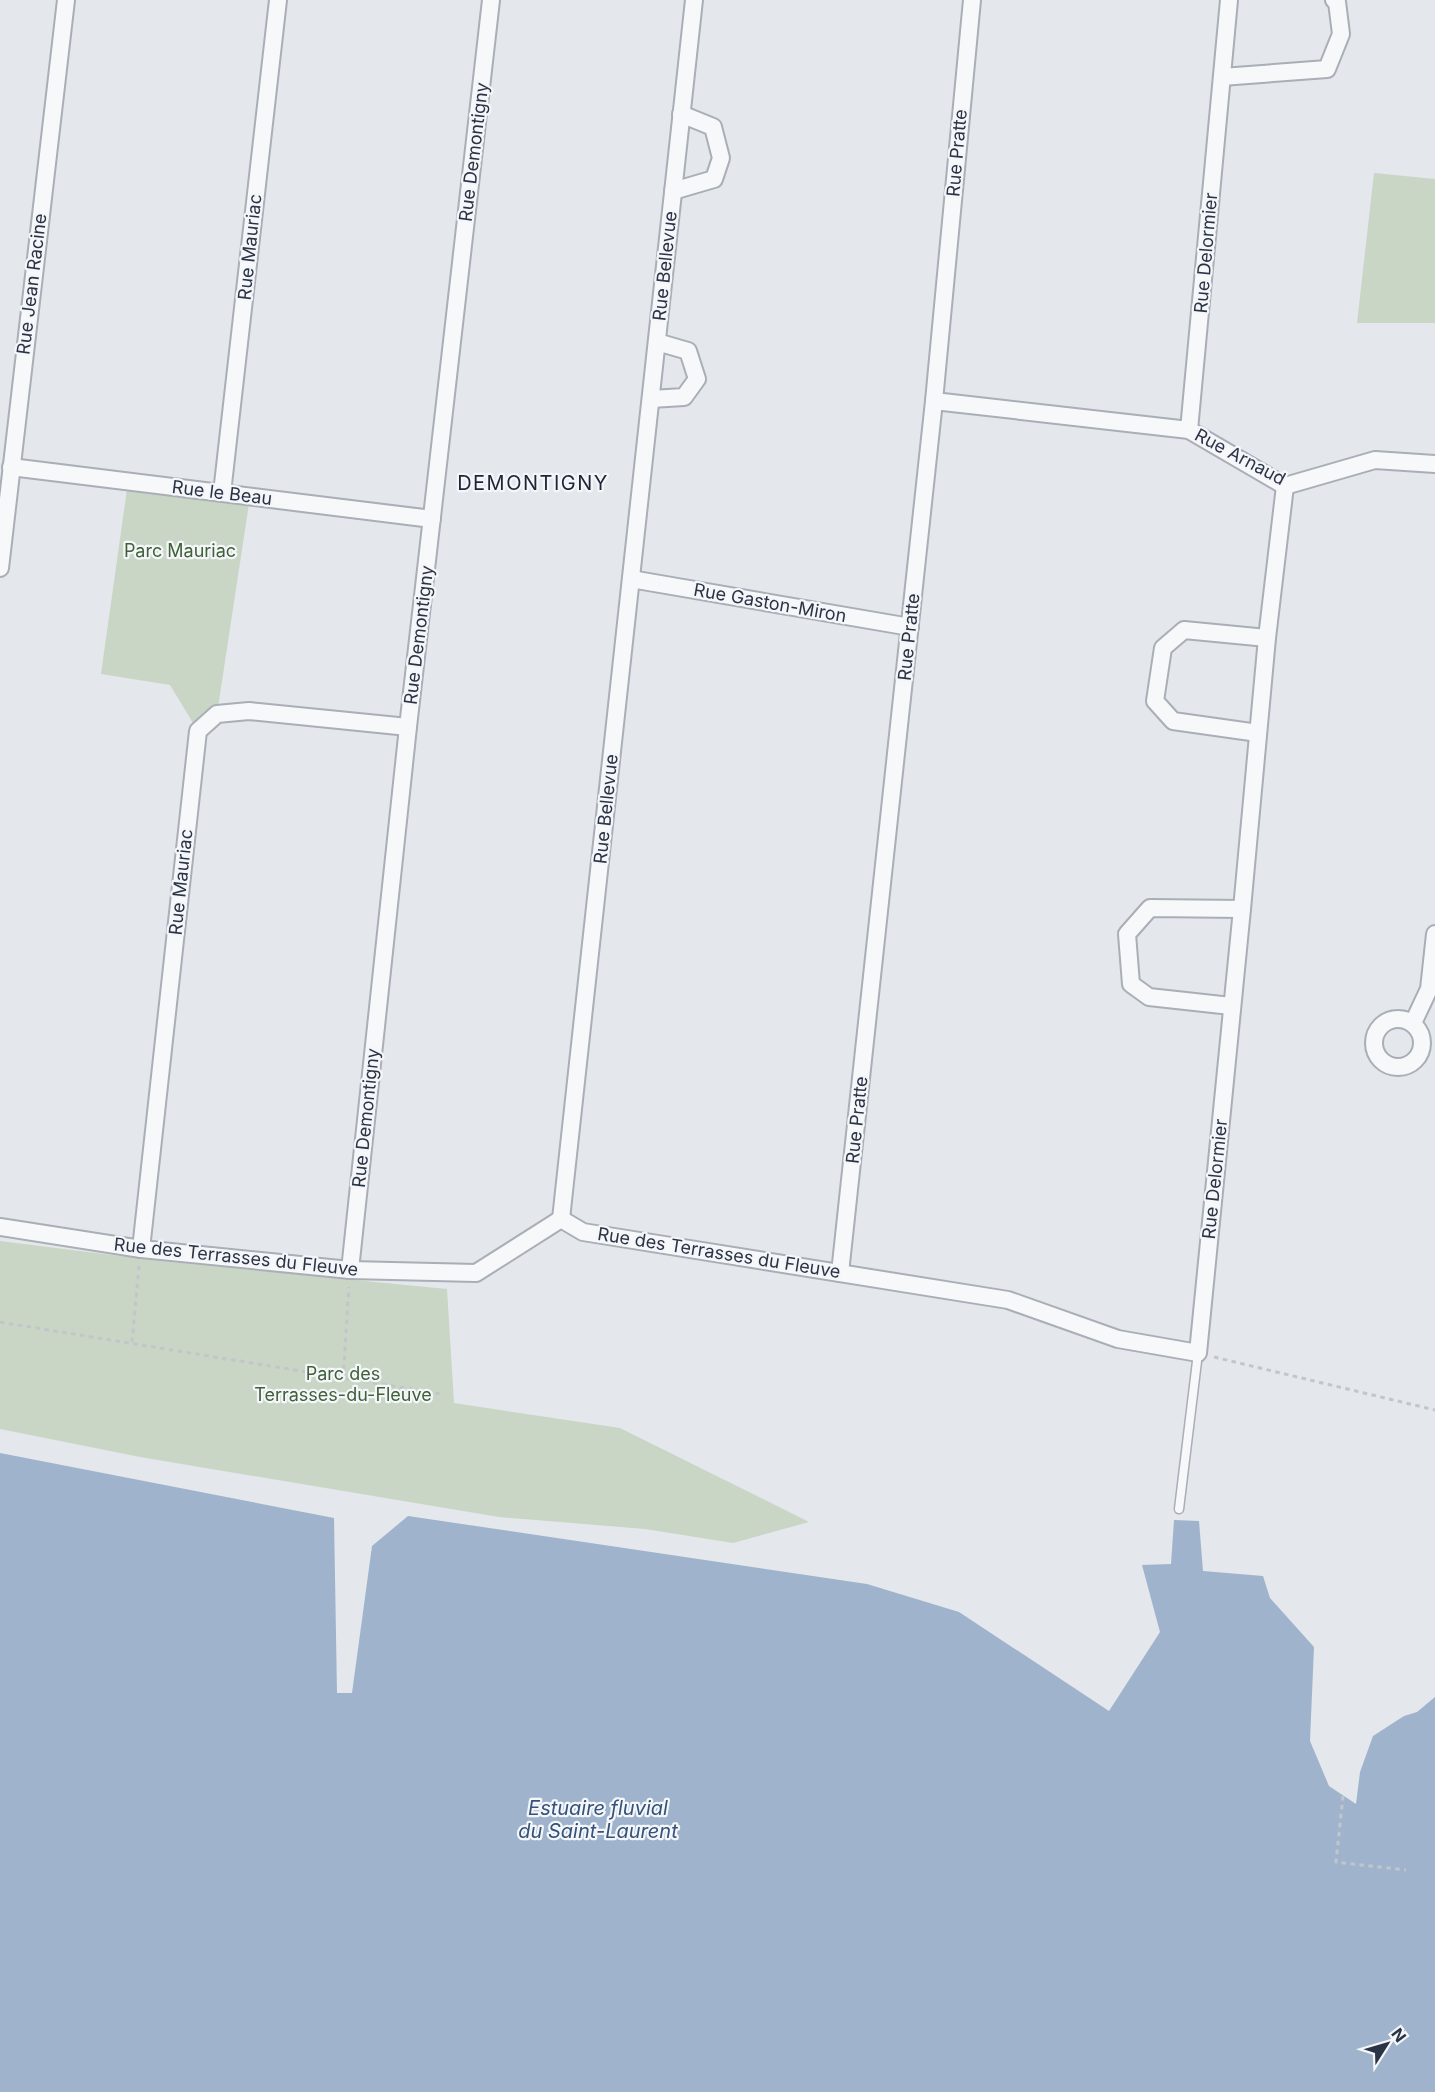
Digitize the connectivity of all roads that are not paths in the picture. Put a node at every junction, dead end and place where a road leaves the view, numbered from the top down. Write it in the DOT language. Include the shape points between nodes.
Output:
graph roads {
  1 [pos="66,0"];
  2 [pos="278,0"];
  3 [pos="492,0"];
  4 [pos="694,0"];
  5 [pos="972,0"];
  6 [pos="1230,0"];
  7 [pos="1335,0"];
  8 [pos="1222,77"];
  9 [pos="681,114"];
  10 [pos="673,191"];
  11 [pos="657,342"];
  12 [pos="651,399"];
  13 [pos="934,401"];
  14 [pos="1189,430"];
  15 [pos="1435,464"];
  16 [pos="11,467"];
  17 [pos="1286,486"];
  18 [pos="222,493"];
  19 [pos="432,519"];
  20 [pos="0,568"];
  21 [pos="631,579"];
  22 [pos="910,627"];
  23 [pos="1267,638"];
  24 [pos="408,727"];
  25 [pos="1258,733"];
  26 [pos="1242,909"];
  27 [pos="1435,934"];
  28 [pos="1231,1006"];
  29 [pos="1413,1023"];
  30 [pos="561,1219"];
  31 [pos="0,1227"];
  32 [pos="141,1249"];
  33 [pos="350,1270"];
  34 [pos="840,1273"];
  35 [pos="1198,1353"];
  36 [pos="1179,1509"];
  1 -- 16 [label="street, Rue Jean Racine"];
  2 -- 18 [label="street, Rue Mauriac"];
  3 -- 19 [label="street, Rue Demontigny"];
  4 -- 9 [label="street, Rue Bellevue"];
  5 -- 13 [label="street, Rue Pratte"];
  6 -- 8 [label="street, Rue Delormier"];
  7 -- 8 [label="street" via="1341,34 1327,69"];
  8 -- 14 [label="street, Rue Delormier"];
  9 -- 10 [label="street, Rue Bellevue"];
  9 -- 10 [label="street, Rue Bellevue" via="713,127 721,158 714,179"];
  10 -- 11 [label="street, Rue Bellevue"];
  11 -- 12 [label="street, Rue Bellevue"];
  11 -- 12 [label="street, Rue Bellevue" via="688,351 697,379 684,397"];
  12 -- 21 [label="street, Rue Bellevue"];
  13 -- 14 [label="street, Rue Arnaud"];
  13 -- 22 [label="street, Rue Pratte"];
  14 -- 17 [label="street, Rue Arnaud"];
  15 -- 17 [label="street, Rue Arnaud" via="1375,460"];
  16 -- 18 [label="street, Rue le Beau"];
  16 -- 20 [label="street, Rue Jean Racine"];
  17 -- 23 [label="street, Rue Delormier"];
  18 -- 19 [label="street, Rue le Beau"];
  19 -- 24 [label="street, Rue Demontigny"];
  21 -- 22 [label="street, Rue Gaston-Miron"];
  21 -- 30 [label="street, Rue Bellevue"];
  22 -- 34 [label="street, Rue Pratte"];
  23 -- 25 [label="street, Rue Delormier"];
  23 -- 25 [label="street" via="1184,630 1163,648 1155,701 1173,721"];
  24 -- 32 [label="street, Rue Mauriac" via="249,711 217,714 198,731"];
  24 -- 33 [label="street, Rue Demontigny"];
  25 -- 26 [label="street, Rue Delormier"];
  26 -- 28 [label="street, Rue Delormier"];
  26 -- 28 [label="street" via="1150,908 1127,934 1131,984 1149,997"];
  27 -- 29 [label="street" via="1429,989"];
  28 -- 35 [label="street, Rue Delormier"];
  30 -- 33 [label="street, Rue des Terrasses du Fleuve" via="476,1273"];
  30 -- 34 [label="street, Rue des Terrasses du Fleuve" via="583,1232"];
  31 -- 32 [label="street, Rue des Terrasses du Fleuve"];
  32 -- 33 [label="street, Rue des Terrasses du Fleuve"];
  34 -- 35 [label="street, Rue des Terrasses du Fleuve" via="1008,1300 1118,1339"];
  35 -- 36 [label="lane"];
}
